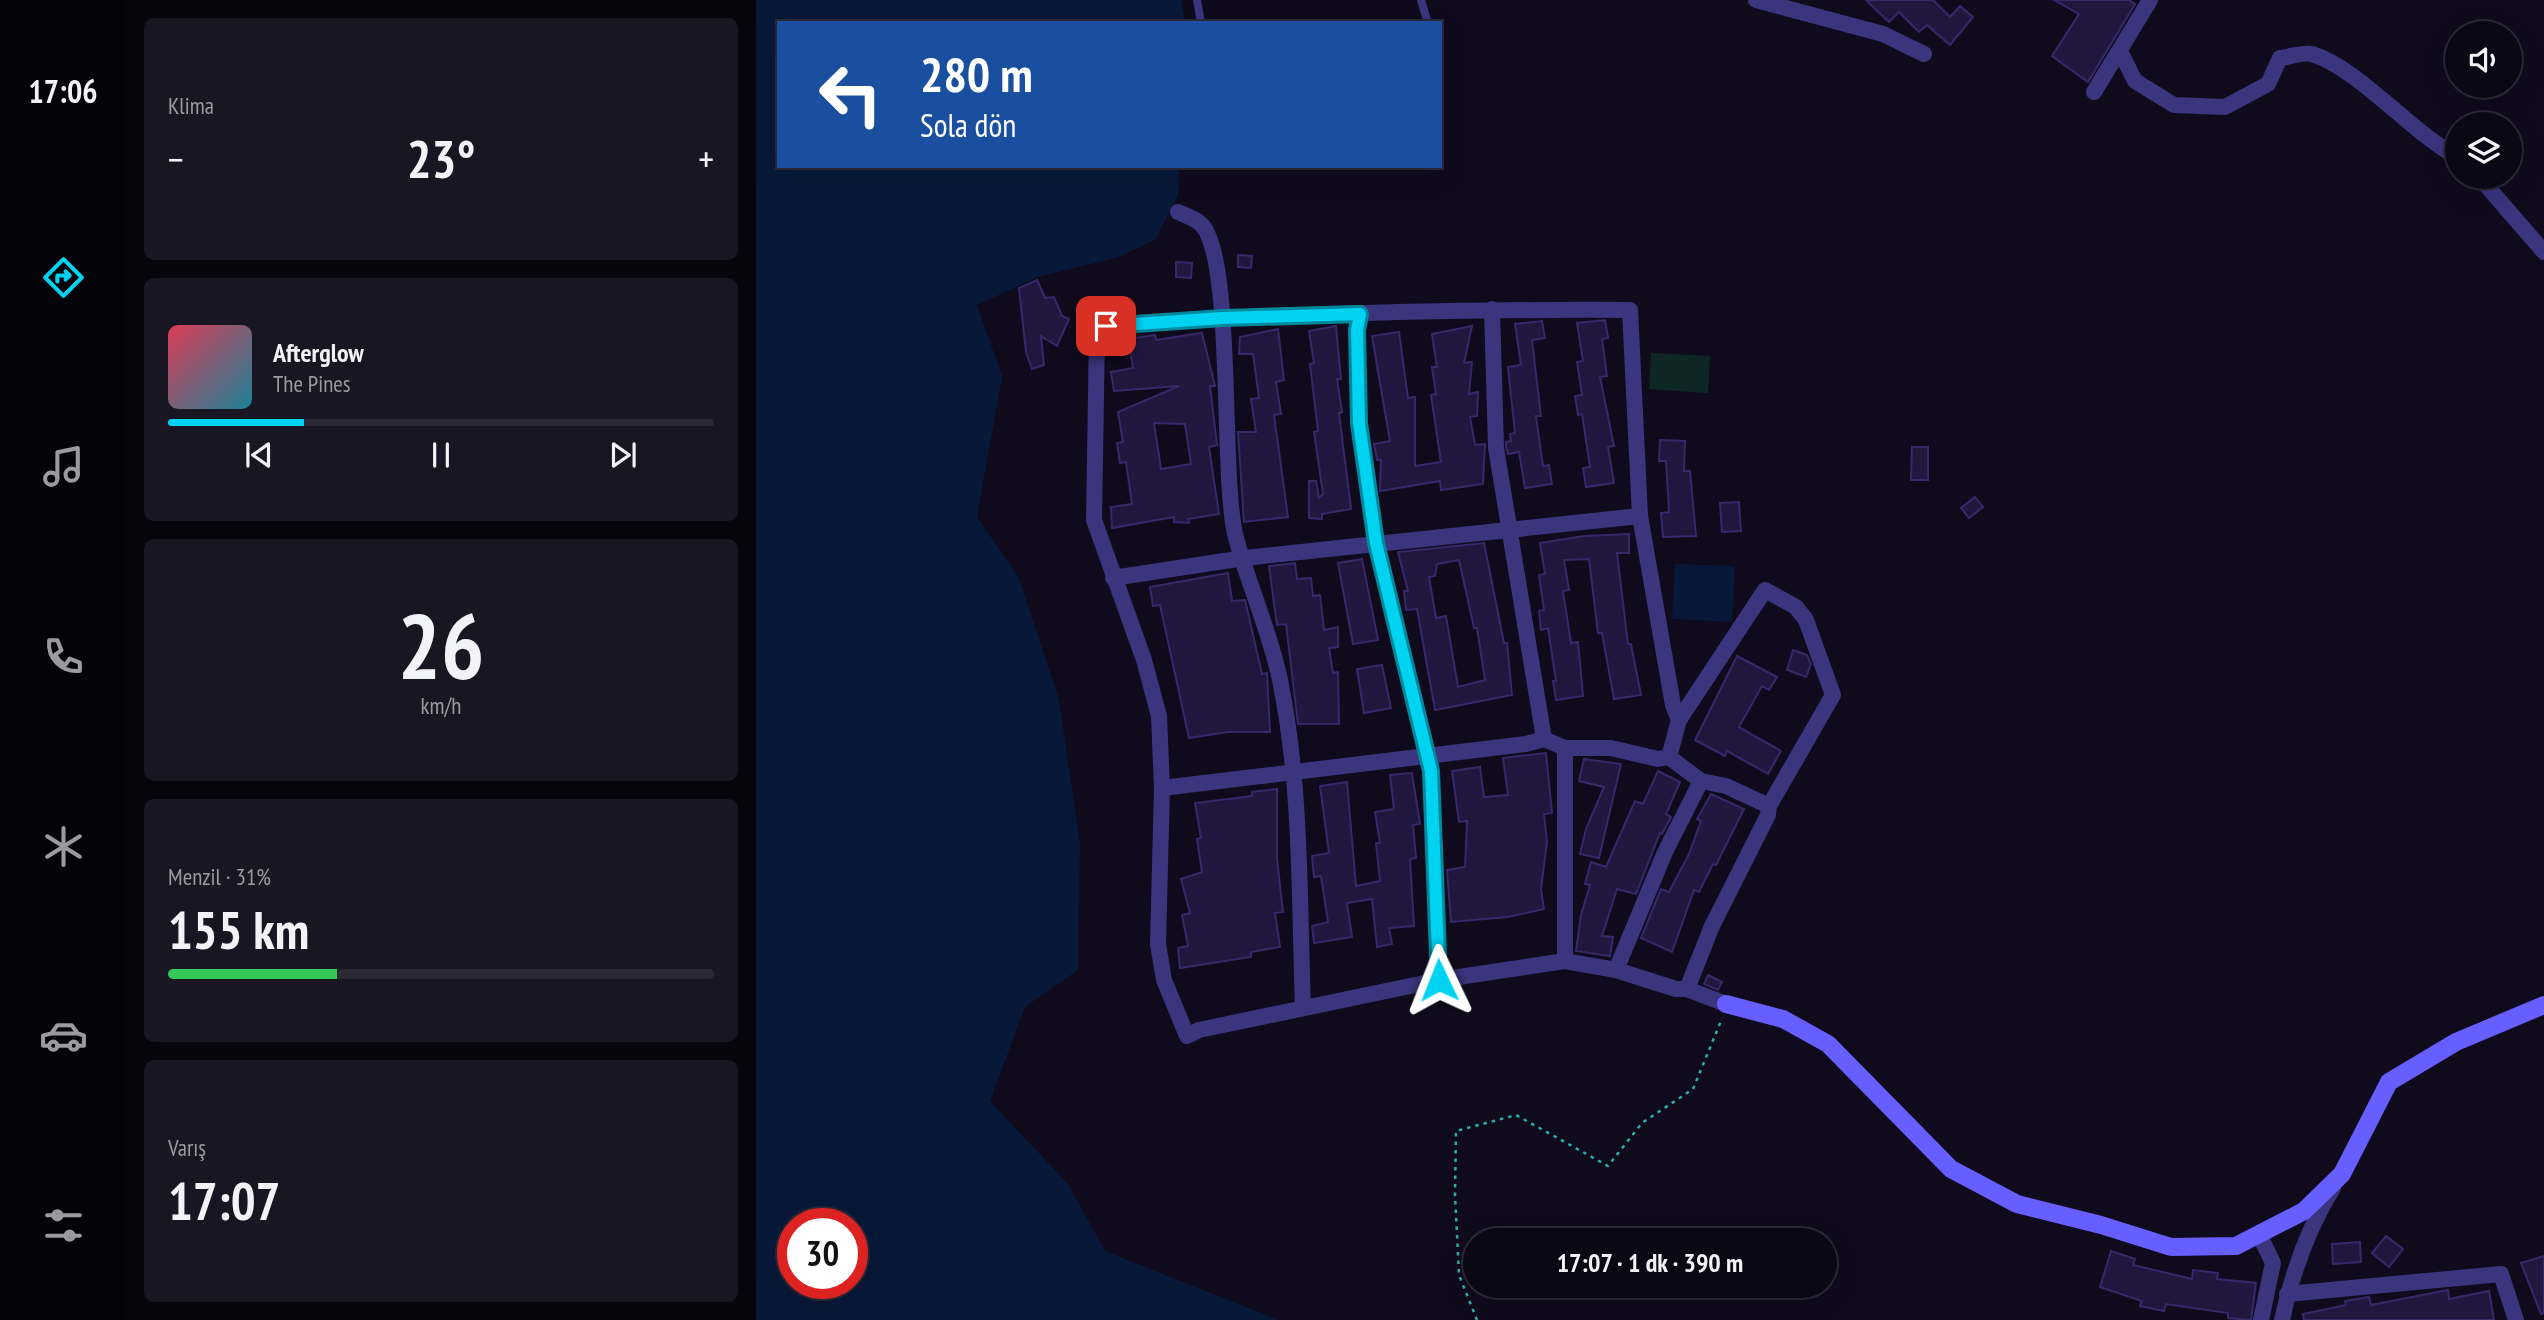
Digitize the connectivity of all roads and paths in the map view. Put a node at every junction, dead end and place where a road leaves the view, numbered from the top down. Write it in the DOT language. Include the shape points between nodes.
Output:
graph roads {
  1 [pos="1197,0"];
  2 [pos="1421,0"];
  3 [pos="1756,0"];
  4 [pos="2150,0"];
  5 [pos="1201,21"];
  6 [pos="1426,21"];
  7 [pos="2120,51"];
  8 [pos="1924,54"];
  9 [pos="2094,92"];
  10 [pos="2445,150"];
  11 [pos="2489,189"];
  12 [pos="1178,212"];
  13 [pos="2544,252"];
  14 [pos="1493,309"];
  15 [pos="1360,314"];
  16 [pos="1223,318"];
  17 [pos="1640,516"];
  18 [pos="1507,529"];
  19 [pos="1376,543"];
  20 [pos="1244,558"];
  21 [pos="1113,578"];
  22 [pos="1679,720"];
  23 [pos="1544,739"];
  24 [pos="1565,748"];
  25 [pos="1426,757"];
  26 [pos="1669,757"];
  27 [pos="1295,772"];
  28 [pos="1701,781"];
  29 [pos="1162,788"];
  30 [pos="1769,806"];
  31 [pos="1565,961"];
  32 [pos="1616,970"];
  33 [pos="1439,980"];
  34 [pos="1687,989"];
  35 [pos="1726,1004"];
  36 [pos="2544,1005"];
  37 [pos="1303,1008"];
  38 [pos="2342,1174"];
  39 [pos="2259,1234"];
  40 [pos="2287,1294"];
  41 [pos="1477,1320"];
  42 [pos="2260,1320"];
  43 [pos="2282,1320"];
  44 [pos="2516,1320"];
  1 -- 5 [label="lane"];
  2 -- 6 [label="lane"];
  3 -- 8 [label="street" via="1883,34"];
  4 -- 7 [label="street"];
  7 -- 9 [label="street"];
  7 -- 10 [label="street" via="2135,81 2174,105 2225,107 2268,84 2280,58 2309,53 2340,68"];
  11 -- 13 [label="street"];
  12 -- 16 [label="street" via="1202,225 1214,253"];
  14 -- 15 [label="street"];
  14 -- 17 [label="street" via="1630,310"];
  14 -- 18 [label="street" via="1496,449"];
  15 -- 16 [label="street"];
  15 -- 19 [label="street" via="1359,423"];
  16 -- 20 [label="street" via="1229,474 1236,538"];
  16 -- 21 [label="street" via="1106,326 1097,332 1094,520"];
  17 -- 18 [label="street"];
  17 -- 22 [label="street" via="1672,705"];
  18 -- 19 [label="street"];
  18 -- 23 [label="street"];
  19 -- 20 [label="street"];
  19 -- 25 [label="street"];
  20 -- 21 [label="street"];
  20 -- 27 [label="street" via="1280,679"];
  21 -- 29 [label="street" via="1159,716"];
  22 -- 26 [label="street"];
  22 -- 30 [label="street" via="1765,590 1796,607 1806,620 1833,695"];
  23 -- 24 [label="street"];
  23 -- 25 [label="street"];
  24 -- 26 [label="street" via="1611,748 1658,760"];
  24 -- 31 [label="street"];
  25 -- 27 [label="street"];
  25 -- 33 [label="street" via="1431,771"];
  26 -- 28 [label="street"];
  27 -- 29 [label="street"];
  27 -- 37 [label="street"];
  28 -- 30 [label="street" via="1726,786"];
  28 -- 32 [label="street" via="1665,852"];
  29 -- 37 [label="street" via="1158,944 1164,980 1187,1036"];
  30 -- 34 [label="street"];
  31 -- 32 [label="street"];
  31 -- 33 [label="street"];
  32 -- 34 [label="street"];
  33 -- 37 [label="street"];
  34 -- 35 [label="street"];
  35 -- 39 [label="main road" via="1783,1019 1828,1044 1951,1170 2017,1204 2171,1247 2236,1247"];
  35 -- 41 [label="path" via="1693,1089 1642,1123 1608,1166 1516,1115 1457,1131 1459,1275"];
  36 -- 38 [label="main road" via="2456,1042 2389,1082"];
  38 -- 39 [label="main road" via="2304,1211"];
  38 -- 40 [label="street" via="2315,1217"];
  39 -- 42 [label="street" via="2273,1263"];
  40 -- 43 [label="street"];
  40 -- 44 [label="street" via="2501,1274"];
}
